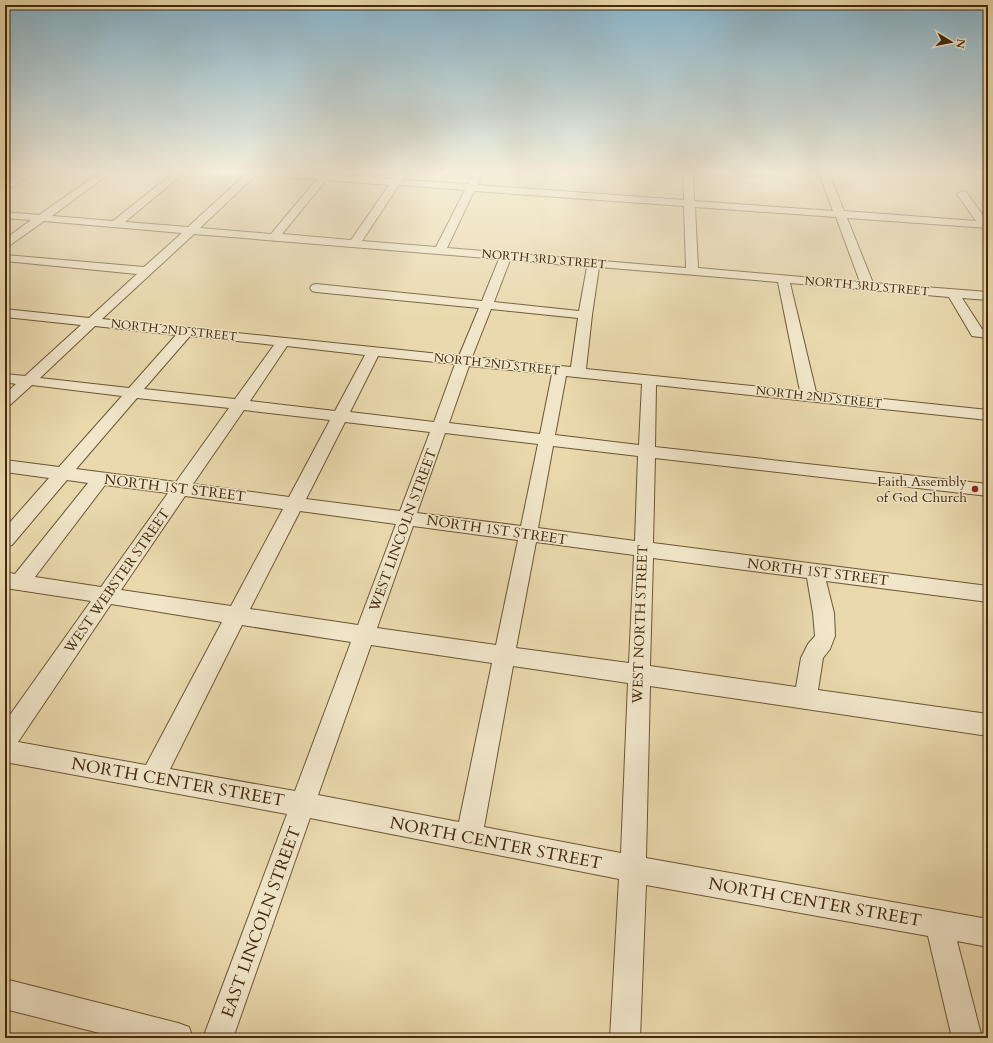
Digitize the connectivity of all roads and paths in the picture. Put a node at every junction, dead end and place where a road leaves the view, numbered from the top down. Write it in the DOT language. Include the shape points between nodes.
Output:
graph roads {
  1 [pos="37,222"];
  2 [pos="87,222"];
  3 [pos="119,222"];
  4 [pos="201,222"];
  5 [pos="287,222"];
  6 [pos="369,222"];
  7 [pos="454,222"];
  8 [pos="690,222"];
  9 [pos="842,222"];
  10 [pos="952,222"];
  11 [pos="116,224"];
  12 [pos="986,224"];
  13 [pos="192,230"];
  14 [pos="274,237"];
  15 [pos="5,244"];
  16 [pos="354,244"];
  17 [pos="440,251"];
  18 [pos="506,256"];
  19 [pos="5,258"];
  20 [pos="594,264"];
  21 [pos="147,271"];
  22 [pos="692,272"];
  23 [pos="783,279"];
  24 [pos="868,286"];
  25 [pos="316,288"];
  26 [pos="952,293"];
  27 [pos="988,296"];
  28 [pos="486,304"];
  29 [pos="5,313"];
  30 [pos="585,315"];
  31 [pos="92,322"];
  32 [pos="186,332"];
  33 [pos="988,334"];
  34 [pos="283,342"];
  35 [pos="374,351"];
  36 [pos="464,360"];
  37 [pos="560,370"];
  38 [pos="578,372"];
  39 [pos="5,378"];
  40 [pos="649,380"];
  41 [pos="28,381"];
  42 [pos="133,393"];
  43 [pos="809,396"];
  44 [pos="5,402"];
  45 [pos="239,404"];
  46 [pos="988,415"];
  47 [pos="340,416"];
  48 [pos="439,428"];
  49 [pos="547,440"];
  50 [pos="646,451"];
  51 [pos="5,466"];
  52 [pos="63,473"];
  53 [pos="101,478"];
  54 [pos="181,488"];
  55 [pos="988,490"];
  56 [pos="295,503"];
  57 [pos="407,517"];
  58 [pos="528,534"];
  59 [pos="5,540"];
  60 [pos="642,550"];
  61 [pos="815,572"];
  62 [pos="24,576"];
  63 [pos="5,580"];
  64 [pos="988,594"];
  65 [pos="106,595"];
  66 [pos="237,616"];
  67 [pos="365,635"];
  68 [pos="505,655"];
  69 [pos="638,674"];
  70 [pos="806,699"];
  71 [pos="988,725"];
  72 [pos="5,741"];
  73 [pos="5,751"];
  74 [pos="152,778"];
  75 [pos="303,805"];
  76 [pos="469,837"];
  77 [pos="632,869"];
  78 [pos="940,925"];
  79 [pos="988,933"];
  80 [pos="5,994"];
  81 [pos="178,1038"];
  82 [pos="218,1038"];
  83 [pos="625,1038"];
  84 [pos="967,1038"];
  1 -- 15 [label="street"];
  2 -- 11 [label="street, NORTH 3RD STREET"];
  3 -- 11 [label="street"];
  4 -- 13 [label="street"];
  5 -- 14 [label="street"];
  6 -- 16 [label="street"];
  7 -- 17 [label="street"];
  8 -- 22 [label="street"];
  9 -- 24 [label="street"];
  10 -- 12 [label="street"];
  11 -- 13 [label="street, NORTH 3RD STREET"];
  13 -- 14 [label="street, NORTH 3RD STREET"];
  13 -- 21 [label="street"];
  14 -- 16 [label="street, NORTH 3RD STREET"];
  16 -- 17 [label="street, NORTH 3RD STREET"];
  17 -- 18 [label="street, NORTH 3RD STREET"];
  18 -- 20 [label="street, NORTH 3RD STREET"];
  18 -- 28 [label="street, WEST LINCOLN STREET"];
  19 -- 21 [label="street"];
  20 -- 22 [label="street, NORTH 3RD STREET"];
  20 -- 30 [label="street"];
  21 -- 31 [label="street"];
  22 -- 23 [label="street, NORTH 3RD STREET"];
  23 -- 24 [label="street, NORTH 3RD STREET"];
  23 -- 43 [label="street"];
  24 -- 26 [label="street, NORTH 3RD STREET"];
  25 -- 28 [label="street"];
  26 -- 27 [label="street, NORTH 3RD STREET"];
  26 -- 33 [label="street" via="977,333"];
  28 -- 30 [label="street"];
  28 -- 36 [label="street, WEST LINCOLN STREET"];
  29 -- 31 [label="street, NORTH 2ND STREET"];
  30 -- 38 [label="street"];
  31 -- 32 [label="street, NORTH 2ND STREET"];
  31 -- 41 [label="street"];
  32 -- 34 [label="street, NORTH 2ND STREET"];
  32 -- 42 [label="street"];
  34 -- 35 [label="street, NORTH 2ND STREET"];
  34 -- 45 [label="street, WEST WEBSTER STREET"];
  35 -- 36 [label="street, NORTH 2ND STREET"];
  35 -- 47 [label="street"];
  36 -- 37 [label="street, NORTH 2ND STREET"];
  36 -- 48 [label="street, WEST LINCOLN STREET"];
  37 -- 38 [label="street, NORTH 2ND STREET"];
  37 -- 49 [label="street"];
  38 -- 40 [label="street, NORTH 2ND STREET"];
  39 -- 41 [label="street"];
  40 -- 43 [label="street, NORTH 2ND STREET"];
  40 -- 50 [label="street, WEST NORTH STREET"];
  41 -- 42 [label="street"];
  41 -- 44 [label="street"];
  42 -- 45 [label="street"];
  42 -- 52 [label="street"];
  43 -- 46 [label="street, NORTH 2ND STREET"];
  45 -- 47 [label="street"];
  45 -- 54 [label="street, WEST WEBSTER STREET"];
  47 -- 48 [label="street"];
  47 -- 56 [label="street"];
  48 -- 49 [label="street"];
  48 -- 57 [label="street, WEST LINCOLN STREET"];
  49 -- 50 [label="street"];
  49 -- 58 [label="street"];
  50 -- 55 [label="street"];
  50 -- 60 [label="street, WEST NORTH STREET"];
  51 -- 52 [label="street, NORTH 1ST STREET"];
  52 -- 53 [label="street, NORTH 1ST STREET"];
  52 -- 59 [label="street"];
  53 -- 54 [label="street, NORTH 1ST STREET"];
  53 -- 62 [label="street"];
  54 -- 56 [label="street, NORTH 1ST STREET"];
  54 -- 65 [label="street, WEST WEBSTER STREET"];
  56 -- 57 [label="street, NORTH 1ST STREET"];
  56 -- 66 [label="street"];
  57 -- 58 [label="street, NORTH 1ST STREET"];
  57 -- 67 [label="street, WEST LINCOLN STREET"];
  58 -- 60 [label="street, NORTH 1ST STREET"];
  58 -- 68 [label="street"];
  60 -- 61 [label="street, NORTH 1ST STREET"];
  60 -- 69 [label="street, WEST NORTH STREET"];
  61 -- 64 [label="street, NORTH 1ST STREET"];
  61 -- 70 [label="street" via="825,635 822,645 814,651 811,661"];
  63 -- 65 [label="street"];
  65 -- 66 [label="street"];
  65 -- 72 [label="street, WEST WEBSTER STREET"];
  66 -- 67 [label="street"];
  66 -- 74 [label="street"];
  67 -- 68 [label="street"];
  67 -- 75 [label="street, WEST LINCOLN STREET"];
  68 -- 69 [label="street"];
  68 -- 76 [label="street"];
  69 -- 70 [label="street"];
  69 -- 77 [label="street, WEST NORTH STREET"];
  70 -- 71 [label="street"];
  73 -- 74 [label="street, NORTH CENTER STREET"];
  74 -- 75 [label="street, NORTH CENTER STREET"];
  75 -- 76 [label="street, NORTH CENTER STREET"];
  75 -- 82 [label="street, EAST LINCOLN STREET"];
  76 -- 77 [label="street, NORTH CENTER STREET"];
  77 -- 78 [label="street, NORTH CENTER STREET"];
  77 -- 83 [label="street, WEST NORTH STREET"];
  78 -- 79 [label="street, NORTH CENTER STREET"];
  78 -- 84 [label="street"];
  80 -- 81 [label="street"];
}
